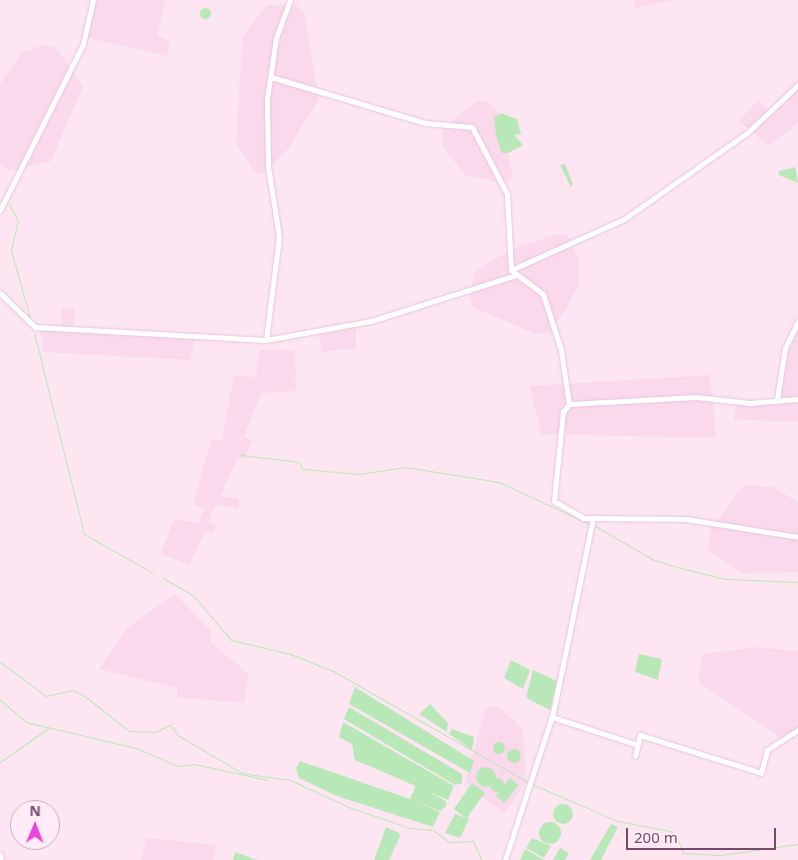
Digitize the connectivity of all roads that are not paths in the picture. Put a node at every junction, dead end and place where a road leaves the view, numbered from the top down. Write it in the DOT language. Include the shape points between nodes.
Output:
graph roads {
  1 [pos="93,0"];
  2 [pos="287,1"];
  3 [pos="271,77"];
  4 [pos="798,84"];
  5 [pos="0,210"];
  6 [pos="511,270"];
  7 [pos="516,275"];
  8 [pos="0,294"];
  9 [pos="798,321"];
  10 [pos="266,340"];
  11 [pos="777,399"];
  12 [pos="798,399"];
  13 [pos="569,404"];
  14 [pos="592,518"];
  15 [pos="798,537"];
  16 [pos="552,717"];
  17 [pos="798,730"];
  18 [pos="638,745"];
  19 [pos="635,756"];
  20 [pos="0,854"];
  21 [pos="0,860"];
  22 [pos="505,860"];
  1 -- 5 [label="street" via="83,44"];
  2 -- 3 [label="street" via="276,38"];
  3 -- 6 [label="street" via="425,124 472,127 507,194"];
  3 -- 10 [label="street" via="268,166 279,237"];
  4 -- 6 [label="street" via="747,133 624,219"];
  6 -- 7 [label="street"];
  7 -- 10 [label="street" via="371,320"];
  7 -- 13 [label="street" via="543,294 561,350"];
  8 -- 10 [label="street" via="34,327"];
  9 -- 11 [label="street" via="785,348"];
  11 -- 12 [label="street"];
  11 -- 13 [label="street" via="750,403 696,397"];
  13 -- 14 [label="street" via="563,412 554,501 583,518"];
  14 -- 15 [label="street" via="686,519"];
  14 -- 16 [label="street"];
  16 -- 18 [label="street"];
  16 -- 22 [label="street"];
  17 -- 18 [label="street" via="767,750 761,772 640,735"];
  18 -- 19 [label="street"];
  20 -- 21 [label="street"];
}
